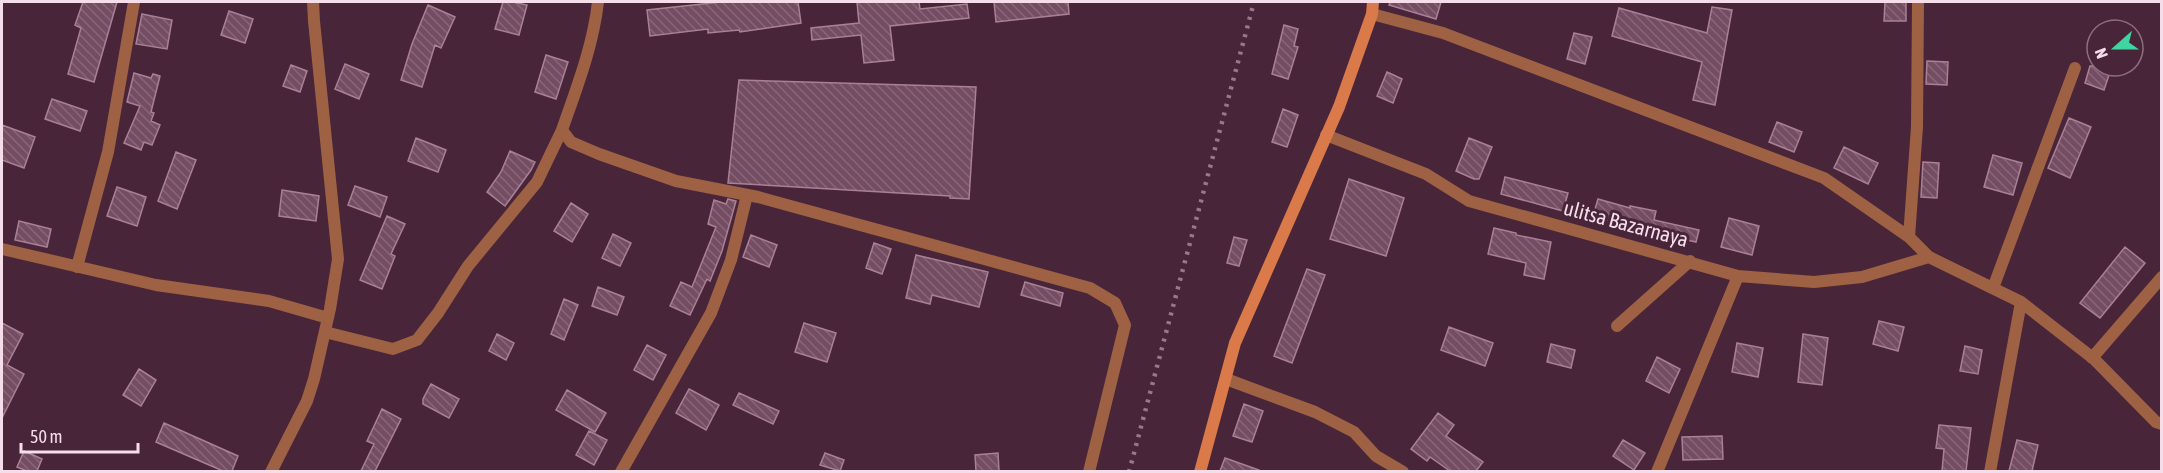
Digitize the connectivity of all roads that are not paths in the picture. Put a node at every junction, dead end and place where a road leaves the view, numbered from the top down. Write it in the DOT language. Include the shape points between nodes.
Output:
graph roads {
  1 [pos="134,2"];
  2 [pos="313,2"];
  3 [pos="598,2"];
  4 [pos="1918,2"];
  5 [pos="1372,8"];
  6 [pos="2075,68"];
  7 [pos="562,130"];
  8 [pos="1326,135"];
  9 [pos="747,195"];
  10 [pos="1909,237"];
  11 [pos="2,249"];
  12 [pos="1929,257"];
  13 [pos="1690,261"];
  14 [pos="77,267"];
  15 [pos="1738,276"];
  16 [pos="2162,277"];
  17 [pos="1993,288"];
  18 [pos="2021,302"];
  19 [pos="328,318"];
  20 [pos="1617,326"];
  21 [pos="325,332"];
  22 [pos="2092,358"];
  23 [pos="1226,380"];
  24 [pos="2162,424"];
  25 [pos="271,471"];
  26 [pos="621,471"];
  27 [pos="1089,471"];
  28 [pos="1200,471"];
  29 [pos="1402,471"];
  30 [pos="1657,471"];
  31 [pos="1990,471"];
  1 -- 14 [label="street" via="108,152"];
  2 -- 19 [label="street" via="338,259"];
  3 -- 7 [label="street" via="587,58"];
  4 -- 10 [label="street" via="1917,127"];
  5 -- 8 [label="street"];
  5 -- 10 [label="street" via="1824,178"];
  6 -- 17 [label="street"];
  7 -- 9 [label="street" via="571,142 617,161 676,181"];
  7 -- 21 [label="street" via="537,182 468,266 417,340 393,349"];
  8 -- 13 [label="street, ulitsa Bazarnaya" via="1426,174 1469,201"];
  8 -- 23 [label="street" via="1235,343"];
  9 -- 26 [label="street" via="731,260 711,313"];
  9 -- 27 [label="street" via="1090,288 1115,303 1125,325"];
  10 -- 12 [label="street"];
  11 -- 14 [label="street"];
  12 -- 15 [label="street, ulitsa Bazarnaya" via="1862,277 1815,282"];
  12 -- 17 [label="street"];
  13 -- 15 [label="street, ulitsa Bazarnaya"];
  13 -- 20 [label="street"];
  14 -- 19 [label="street" via="156,285 269,301"];
  15 -- 30 [label="street"];
  16 -- 22 [label="street"];
  17 -- 18 [label="street"];
  18 -- 22 [label="street"];
  18 -- 31 [label="street"];
  19 -- 21 [label="street"];
  21 -- 25 [label="street" via="307,401"];
  22 -- 24 [label="street"];
  23 -- 28 [label="street"];
  23 -- 29 [label="street" via="1315,412 1354,432 1376,456"];
}
